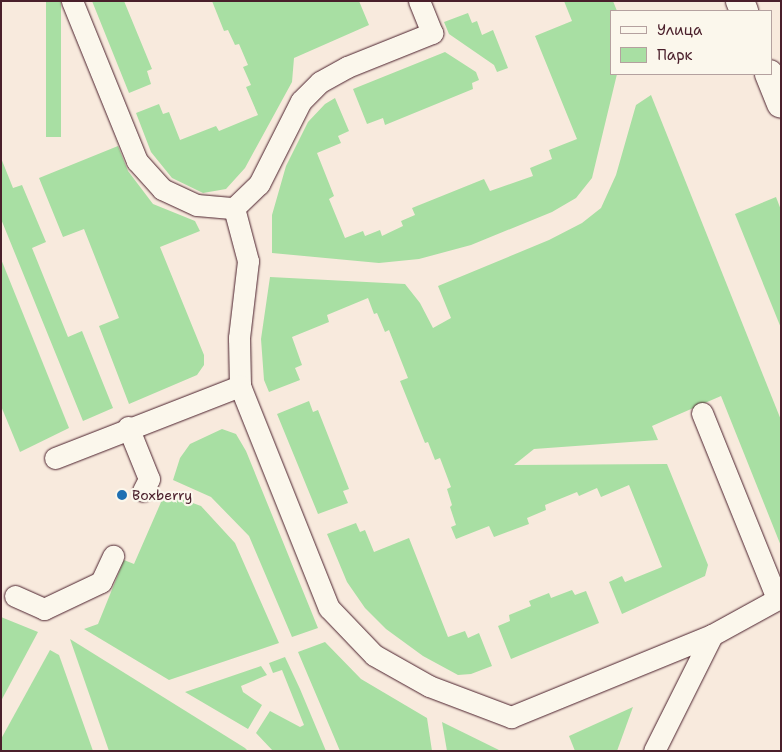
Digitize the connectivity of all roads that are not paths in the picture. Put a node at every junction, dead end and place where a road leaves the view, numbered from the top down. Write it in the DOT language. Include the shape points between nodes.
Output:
graph roads {
  1 [pos="72,1"];
  2 [pos="419,1"];
  3 [pos="769,75"];
  4 [pos="781,104"];
  5 [pos="234,208"];
  6 [pos="240,386"];
  7 [pos="702,413"];
  8 [pos="128,427"];
  9 [pos="55,458"];
  10 [pos="143,491"];
  11 [pos="113,556"];
  12 [pos="14,596"];
  13 [pos="779,598"];
  14 [pos="712,635"];
  15 [pos="654,751"];
  1 -- 5 [label="lane" via="137,161 162,189 197,205"];
  2 -- 5 [label="lane" via="432,33 346,67 320,82 301,101 259,184"];
  3 -- 4 [label="street"];
  5 -- 6 [label="lane" via="248,260 239,338"];
  6 -- 8 [label="lane"];
  6 -- 14 [label="lane" via="329,608 374,656 429,686 511,717"];
  7 -- 13 [label="lane"];
  8 -- 9 [label="lane"];
  8 -- 10 [label="lane" via="149,479"];
  11 -- 12 [label="lane" via="101,582 44,609"];
  13 -- 14 [label="lane"];
  14 -- 15 [label="lane"];
}
